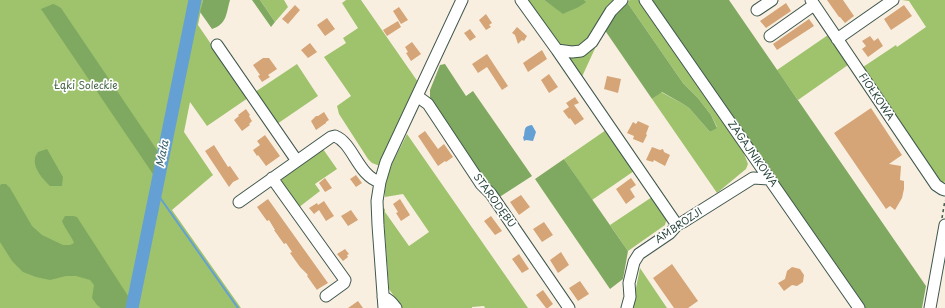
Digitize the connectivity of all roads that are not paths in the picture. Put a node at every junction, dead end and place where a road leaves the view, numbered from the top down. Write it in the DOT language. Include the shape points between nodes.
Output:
graph roads {
  1 [pos="462,0"];
  2 [pos="521,0"];
  3 [pos="622,0"];
  4 [pos="645,0"];
  5 [pos="772,0"];
  6 [pos="893,0"];
  7 [pos="812,2"];
  8 [pos="757,10"];
  9 [pos="770,36"];
  10 [pos="837,39"];
  11 [pos="217,44"];
  12 [pos="557,50"];
  13 [pos="417,96"];
  14 [pos="297,161"];
  15 [pos="272,178"];
  16 [pos="770,179"];
  17 [pos="380,182"];
  18 [pos="945,190"];
  19 [pos="239,202"];
  20 [pos="677,225"];
  21 [pos="945,225"];
  22 [pos="326,296"];
  23 [pos="383,297"];
  24 [pos="384,308"];
  25 [pos="396,308"];
  26 [pos="569,308"];
  27 [pos="627,308"];
  28 [pos="859,308"];
  29 [pos="930,308"];
  1 -- 13 [label="street"];
  2 -- 12 [label="street"];
  3 -- 12 [label="street" via="611,11 592,42 581,51"];
  4 -- 16 [label="street, ZAGAJNIKOWA"];
  5 -- 8 [label="street"];
  6 -- 10 [label="street"];
  7 -- 9 [label="street"];
  7 -- 10 [label="street, FIOŁKOWA"];
  10 -- 18 [label="street, FIOŁKOWA" via="936,185"];
  11 -- 14 [label="street"];
  12 -- 20 [label="street"];
  13 -- 17 [label="street" via="386,162"];
  13 -- 26 [label="street, STARODĘBU" via="428,104 467,164 491,194"];
  14 -- 15 [label="street"];
  14 -- 17 [label="street" via="335,136 342,141 368,176"];
  15 -- 19 [label="street"];
  15 -- 22 [label="street" via="345,280"];
  16 -- 20 [label="street, AMBROZJI" via="753,178"];
  16 -- 28 [label="street, ZAGAJNIKOWA"];
  17 -- 23 [label="street" via="377,201"];
  20 -- 27 [label="street, AMBROZJI" via="670,233 639,254 634,262"];
  21 -- 29 [label="street"];
  23 -- 24 [label="street"];
  23 -- 25 [label="street" via="390,300"];
}
